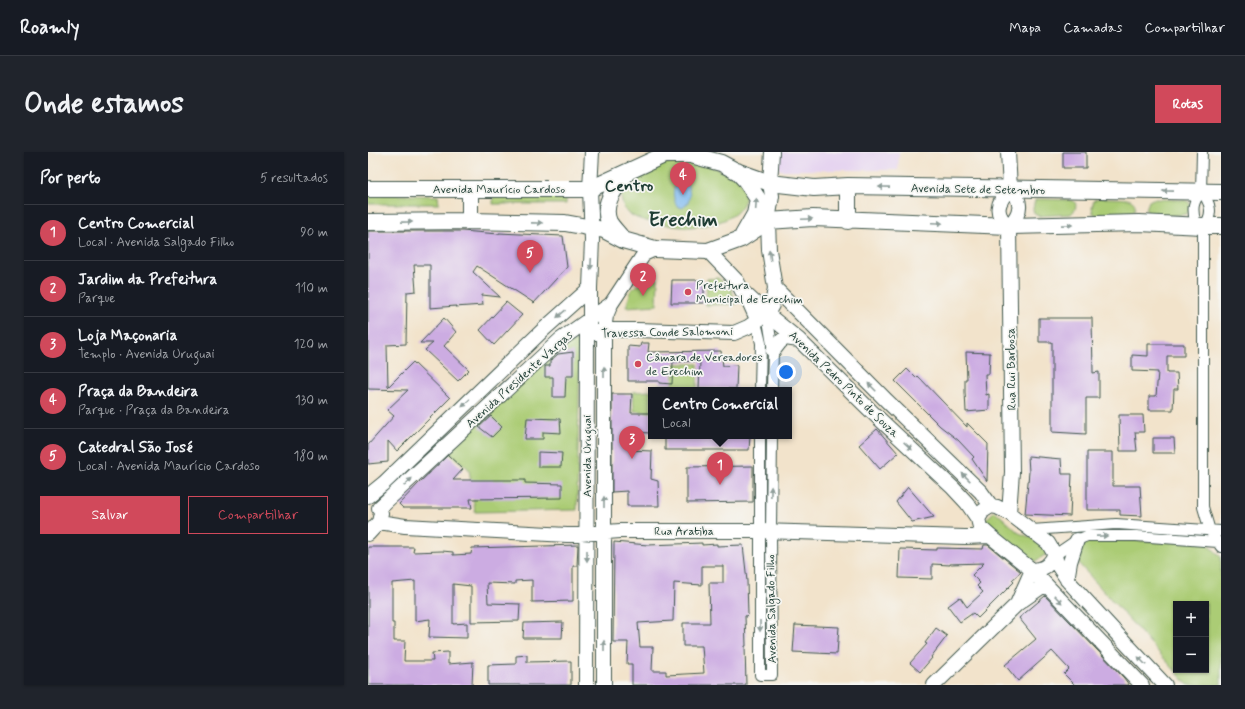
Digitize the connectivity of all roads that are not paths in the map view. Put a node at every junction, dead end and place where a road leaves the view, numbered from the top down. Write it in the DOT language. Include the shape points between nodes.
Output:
graph roads {
  1 [pos="592,152"];
  2 [pos="772,152"];
  3 [pos="1008,152"];
  4 [pos="1202,152"];
  5 [pos="695,153"];
  6 [pos="661,154"];
  7 [pos="736,171"];
  8 [pos="627,172"];
  9 [pos="770,183"];
  10 [pos="848,186"];
  11 [pos="368,189"];
  12 [pos="470,189"];
  13 [pos="590,189"];
  14 [pos="1010,189"];
  15 [pos="1201,192"];
  16 [pos="1221,192"];
  17 [pos="470,221"];
  18 [pos="768,221"];
  19 [pos="848,221"];
  20 [pos="368,222"];
  21 [pos="1010,226"];
  22 [pos="1203,226"];
  23 [pos="1221,226"];
  24 [pos="592,227"];
  25 [pos="741,238"];
  26 [pos="624,240"];
  27 [pos="655,249"];
  28 [pos="708,252"];
  29 [pos="590,288"];
  30 [pos="774,288"];
  31 [pos="611,304"];
  32 [pos="762,318"];
  33 [pos="590,319"];
  34 [pos="604,330"];
  35 [pos="568,334"];
  36 [pos="587,335"];
  37 [pos="799,340"];
  38 [pos="773,351"];
  39 [pos="760,387"];
  40 [pos="772,387"];
  41 [pos="886,400"];
  42 [pos="871,411"];
  43 [pos="760,439"];
  44 [pos="772,439"];
  45 [pos="368,496"];
  46 [pos="991,506"];
  47 [pos="375,511"];
  48 [pos="1009,513"];
  49 [pos="978,519"];
  50 [pos="1032,530"];
  51 [pos="765,531"];
  52 [pos="1210,531"];
  53 [pos="1221,531"];
  54 [pos="587,533"];
  55 [pos="603,533"];
  56 [pos="368,534"];
  57 [pos="990,536"];
  58 [pos="1077,540"];
  59 [pos="1219,544"];
  60 [pos="1055,555"];
  61 [pos="1032,570"];
  62 [pos="1067,580"];
  63 [pos="1044,585"];
  64 [pos="1017,604"];
  65 [pos="1119,636"];
  66 [pos="1105,647"];
  67 [pos="586,685"];
  68 [pos="604,685"];
  69 [pos="934,685"];
  70 [pos="1142,685"];
  71 [pos="1165,685"];
  1 -- 13 [label="main road, Avenida Uruguai"];
  2 -- 9 [label="main road"];
  3 -- 14 [label="main road"];
  4 -- 15 [label="street"];
  5 -- 6 [label="main road"];
  5 -- 7 [label="main road"];
  6 -- 8 [label="main road"];
  7 -- 9 [label="main road, Avenida Sete de Setembro"];
  25 -- 7 [label="main road, one-way" via="755,214 758,199"];
  8 -- 13 [label="main road, Avenida Maurício Cardoso"];
  8 -- 26 [label="main road" via="606,205 609,221"];
  9 -- 10 [label="main road, Avenida Sete de Setembro" via="814,188"];
  9 -- 18 [label="main road" via="772,196"];
  14 -- 10 [label="main road, Avenida Sete de Setembro, one-way"];
  10 -- 19 [label="main road"];
  11 -- 12 [label="main road, Avenida Maurício Cardoso"];
  12 -- 13 [label="main road, Avenida Maurício Cardoso"];
  12 -- 17 [label="main road"];
  13 -- 24 [label="main road, Avenida Uruguai"];
  15 -- 14 [label="main road, Avenida Sete de Setembro, one-way"];
  14 -- 21 [label="main road" via="1017,198 1020,209 1018,217"];
  14 -- 21 [label="main road" via="999,203 998,214 1002,221"];
  15 -- 16 [label="main road, Avenida Sete de Setembro"];
  15 -- 22 [label="street" via="1210,204 1210,213"];
  15 -- 22 [label="street" via="1194,204 1194,213 1195,221"];
  20 -- 17 [label="main road, one-way"];
  17 -- 24 [label="main road, one-way" via="565,223"];
  18 -- 19 [label="main road, one-way" via="813,218"];
  18 -- 25 [label="main road"];
  30 -- 18 [label="main road, one-way"];
  19 -- 21 [label="main road, one-way"];
  21 -- 22 [label="main road, one-way" via="1139,223"];
  21 -- 48 [label="main road, Rua Rui Barbosa" via="1012,472"];
  22 -- 23 [label="main road"];
  22 -- 52 [label="street" via="1203,506"];
  24 -- 26 [label="main road"];
  24 -- 29 [label="main road, Avenida Uruguai, one-way"];
  25 -- 28 [label="main road"];
  26 -- 27 [label="main road"];
  27 -- 28 [label="main road"];
  27 -- 31 [label="main road, Avenida Presidente Vargas" via="644,254"];
  28 -- 32 [label="main road, Avenida Pedro Pinto de Souza" via="737,281"];
  29 -- 33 [label="main road, Avenida Uruguai"];
  29 -- 45 [label="main road, Avenida Presidente Vargas, one-way"];
  30 -- 32 [label="main road" via="773,300"];
  41 -- 30 [label="main road, Avenida Pedro Pinto de Souza, one-way"];
  31 -- 33 [label="main road, Avenida Presidente Vargas"];
  31 -- 34 [label="main road, Avenida Uruguai"];
  32 -- 34 [label="main road, Travessa Conde Salomoni" via="734,333"];
  32 -- 37 [label="main road, Avenida Pedro Pinto de Souza"];
  32 -- 38 [label="street"];
  32 -- 39 [label="street"];
  33 -- 35 [label="main road, Avenida Presidente Vargas"];
  33 -- 36 [label="main road, Avenida Uruguai"];
  34 -- 36 [label="main road, Travessa Conde Salomoni"];
  55 -- 34 [label="main road, Avenida Uruguai, one-way"];
  35 -- 36 [label="main road, Travessa Conde Salomoni"];
  47 -- 35 [label="main road, Avenida Presidente Vargas, one-way"];
  36 -- 54 [label="main road, Avenida Uruguai"];
  37 -- 38 [label="main road" via="785,338"];
  37 -- 42 [label="main road, Avenida Pedro Pinto de Souza"];
  38 -- 40 [label="street"];
  41 -- 42 [label="main road"];
  46 -- 41 [label="main road, Avenida Pedro Pinto de Souza, one-way" via="981,492"];
  42 -- 49 [label="main road, Avenida Pedro Pinto de Souza, one-way" via="953,488"];
  43 -- 51 [label="street, Avenida Salgado Filho"];
  51 -- 44 [label="street, Avenida Salgado Filho, one-way"];
  46 -- 48 [label="main road"];
  46 -- 49 [label="main road" via="983,511"];
  47 -- 54 [label="main road, Rua Aratiba" via="405,526 567,535"];
  47 -- 56 [label="main road, Avenida Presidente Vargas"];
  48 -- 50 [label="main road"];
  49 -- 57 [label="main road, Avenida Pedro Pinto de Souza" via="980,527"];
  50 -- 52 [label="street" via="1116,524"];
  50 -- 60 [label="main road" via="1048,543"];
  51 -- 51 [label="street, Avenida Salgado Filho, one-way" via="760,675 772,675"];
  51 -- 55 [label="main road, Rua Aratiba"];
  51 -- 57 [label="main road, Rua Aratiba"];
  52 -- 53 [label="street"];
  52 -- 59 [label="street"];
  54 -- 55 [label="main road, Rua Aratiba"];
  54 -- 67 [label="main road, Avenida Uruguai, one-way"];
  68 -- 55 [label="main road, Avenida Uruguai, one-way"];
  57 -- 61 [label="main road, Avenida Pedro Pinto de Souza"];
  58 -- 59 [label="street, one-way" via="1087,536 1117,535"];
  58 -- 60 [label="street"];
  58 -- 62 [label="main road"];
  60 -- 61 [label="main road" via="1049,564 1041,569"];
  60 -- 62 [label="main road" via="1057,564"];
  61 -- 63 [label="main road, Avenida Pedro Pinto de Souza"];
  61 -- 64 [label="main road"];
  62 -- 65 [label="main road"];
  63 -- 64 [label="main road"];
  63 -- 66 [label="main road, Avenida Pedro Pinto de Souza, one-way"];
  64 -- 69 [label="main road"];
  65 -- 66 [label="main road"];
  71 -- 65 [label="main road, one-way"];
  66 -- 70 [label="main road, Avenida Pedro Pinto de Souza"];
}
